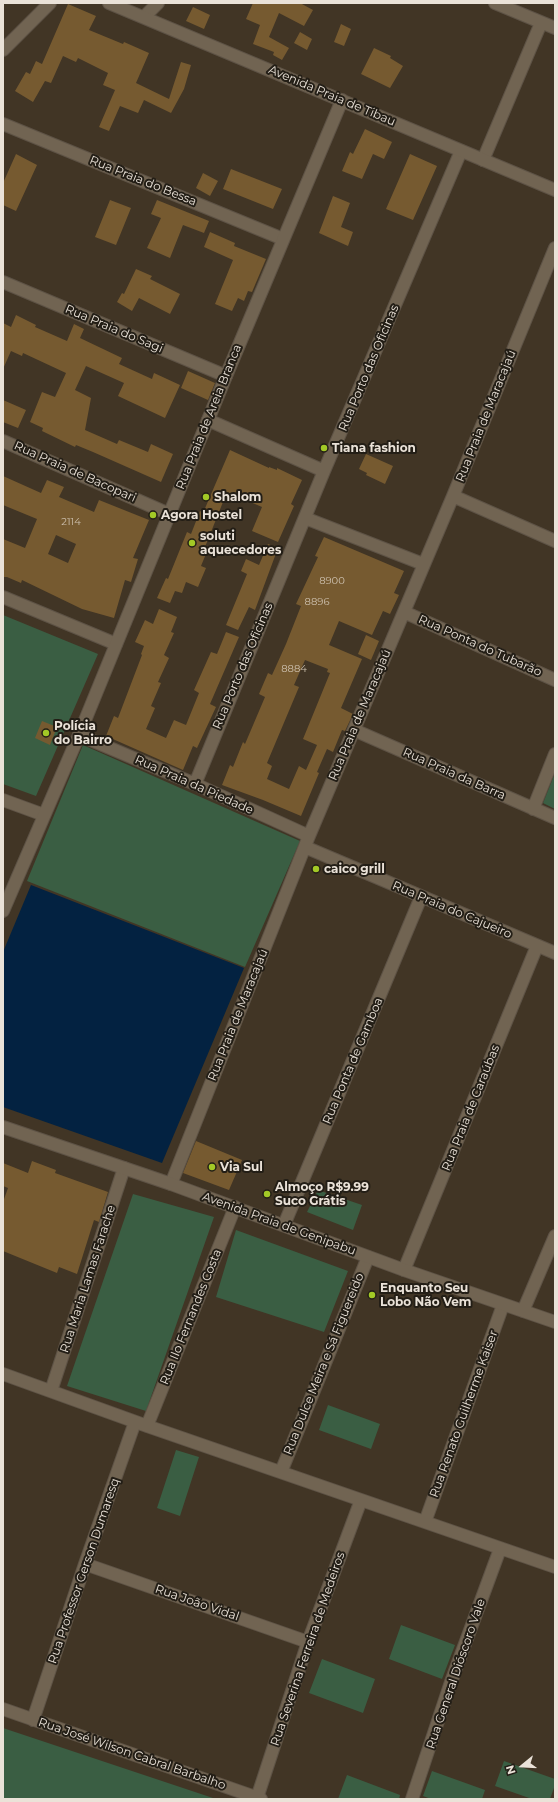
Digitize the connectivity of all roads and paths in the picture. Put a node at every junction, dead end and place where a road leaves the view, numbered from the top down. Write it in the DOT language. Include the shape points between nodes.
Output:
graph roads {
  1 [pos="50,3"];
  2 [pos="108,3"];
  3 [pos="158,3"];
  4 [pos="495,3"];
  5 [pos="144,17"];
  6 [pos="541,23"];
  7 [pos="555,28"];
  8 [pos="3,50"];
  9 [pos="342,100"];
  10 [pos="3,124"];
  11 [pos="461,151"];
  12 [pos="484,160"];
  13 [pos="555,190"];
  14 [pos="283,239"];
  15 [pos="555,248"];
  16 [pos="3,282"];
  17 [pos="226,376"];
  18 [pos="208,420"];
  19 [pos="3,441"];
  20 [pos="324,471"];
  21 [pos="453,496"];
  22 [pos="169,514"];
  23 [pos="305,518"];
  24 [pos="555,541"];
  25 [pos="423,564"];
  26 [pos="3,597"];
  27 [pos="404,612"];
  28 [pos="116,644"];
  29 [pos="555,680"];
  30 [pos="354,730"];
  31 [pos="79,735"];
  32 [pos="555,754"];
  33 [pos="195,784"];
  34 [pos="3,800"];
  35 [pos="533,809"];
  36 [pos="44,815"];
  37 [pos="555,818"];
  38 [pos="307,842"];
  39 [pos="421,897"];
  40 [pos="3,911"];
  41 [pos="537,946"];
  42 [pos="555,953"];
  43 [pos="3,1127"];
  44 [pos="124,1168"];
  45 [pos="171,1184"];
  46 [pos="235,1207"];
  47 [pos="284,1225"];
  48 [pos="555,1236"];
  49 [pos="368,1256"];
  50 [pos="404,1270"];
  51 [pos="503,1305"];
  52 [pos="523,1311"];
  53 [pos="555,1322"];
  54 [pos="3,1374"];
  55 [pos="51,1391"];
  56 [pos="135,1422"];
  57 [pos="147,1426"];
  58 [pos="281,1472"];
  59 [pos="361,1500"];
  60 [pos="425,1522"];
  61 [pos="500,1549"];
  62 [pos="85,1564"];
  63 [pos="555,1567"];
  64 [pos="308,1642"];
  65 [pos="3,1709"];
  66 [pos="33,1720"];
  67 [pos="259,1798"];
  68 [pos="412,1799"];
  1 -- 8 [label="street"];
  2 -- 5 [label="street, Avenida Praia de Tibau"];
  3 -- 5 [label="street"];
  4 -- 6 [label="street"];
  5 -- 9 [label="street, Avenida Praia de Tibau"];
  6 -- 7 [label="street"];
  6 -- 12 [label="street"];
  9 -- 11 [label="street, Avenida Praia de Tibau"];
  9 -- 14 [label="street, Rua Praia de Areia Branca"];
  10 -- 14 [label="street, Rua Praia do Bessa"];
  11 -- 12 [label="street, Avenida Praia de Tibau"];
  11 -- 20 [label="street, Rua Porto das Oficinas"];
  12 -- 13 [label="street, Avenida Praia de Tibau"];
  14 -- 17 [label="street, Rua Praia de Areia Branca"];
  15 -- 21 [label="street, Rua Praia de Maracajaú"];
  16 -- 17 [label="street, Rua Praia do Sagi"];
  17 -- 18 [label="street, Rua Praia de Areia Branca"];
  18 -- 20 [label="street"];
  18 -- 22 [label="street, Rua Praia de Areia Branca"];
  19 -- 22 [label="street, Rua Praia de Bacopari"];
  20 -- 23 [label="street, Rua Porto das Oficinas"];
  21 -- 24 [label="street"];
  21 -- 25 [label="street, Rua Praia de Maracajaú"];
  22 -- 28 [label="street, Rua Praia de Areia Branca"];
  23 -- 25 [label="street"];
  23 -- 33 [label="street, Rua Porto das Oficinas"];
  25 -- 27 [label="street, Rua Praia de Maracajaú"];
  26 -- 28 [label="street"];
  27 -- 29 [label="street, Rua Ponta do Tubarão"];
  27 -- 30 [label="street, Rua Praia de Maracajaú"];
  28 -- 31 [label="street, Rua Praia de Areia Branca"];
  30 -- 35 [label="street, Rua Praia da Barra"];
  30 -- 38 [label="street, Rua Praia de Maracajaú"];
  31 -- 33 [label="street, Rua Praia da Piedade"];
  31 -- 36 [label="street, Rua Praia de Areia Branca"];
  32 -- 35 [label="street"];
  33 -- 38 [label="street, Rua Praia da Piedade"];
  34 -- 36 [label="street"];
  35 -- 37 [label="street, Rua Praia da Barra"];
  36 -- 40 [label="street, Rua Praia de Areia Branca"];
  38 -- 39 [label="street, Rua Praia do Cajueiro"];
  38 -- 45 [label="street, Rua Praia de Maracajaú"];
  39 -- 41 [label="street, Rua Praia do Cajueiro"];
  39 -- 47 [label="street, Rua Ponta de Gamboa"];
  41 -- 42 [label="street, Rua Praia do Cajueiro"];
  41 -- 50 [label="street, Rua Praia de Caraúbas"];
  43 -- 44 [label="street, Avenida Praia de Genipabu"];
  44 -- 45 [label="street, Avenida Praia de Genipabu"];
  44 -- 55 [label="street, Rua Maria Lamas Farache"];
  45 -- 46 [label="street, Avenida Praia de Genipabu"];
  46 -- 47 [label="street, Avenida Praia de Genipabu"];
  46 -- 57 [label="street, Rua Ilo Fernandes Costa"];
  47 -- 49 [label="street, Avenida Praia de Genipabu"];
  48 -- 52 [label="street"];
  49 -- 50 [label="street, Avenida Praia de Genipabu"];
  49 -- 58 [label="street, Rua Dulce Meira e Sá Figuereido"];
  50 -- 51 [label="street, Avenida Praia de Genipabu"];
  51 -- 52 [label="street, Avenida Praia de Genipabu"];
  51 -- 60 [label="street, Rua Renato Guilherme Kaiser"];
  52 -- 53 [label="street, Avenida Praia de Genipabu"];
  54 -- 55 [label="street"];
  55 -- 56 [label="street"];
  56 -- 57 [label="street"];
  56 -- 62 [label="street, Rua Professor Gerson Dumaresq"];
  57 -- 58 [label="street"];
  58 -- 59 [label="street"];
  59 -- 60 [label="street"];
  59 -- 64 [label="street, Rua Severina Ferreira de Medeiros"];
  60 -- 61 [label="street"];
  61 -- 63 [label="street"];
  61 -- 68 [label="street, Rua General Dióscoro Vale" via="451,1682"];
  62 -- 64 [label="street, Rua João Vidal"];
  62 -- 66 [label="street, Rua Professor Gerson Dumaresq"];
  64 -- 67 [label="street, Rua Severina Ferreira de Medeiros"];
  65 -- 66 [label="street, Rua José Wilson Cabral Barbalho"];
  66 -- 67 [label="street, Rua José Wilson Cabral Barbalho"];
}
